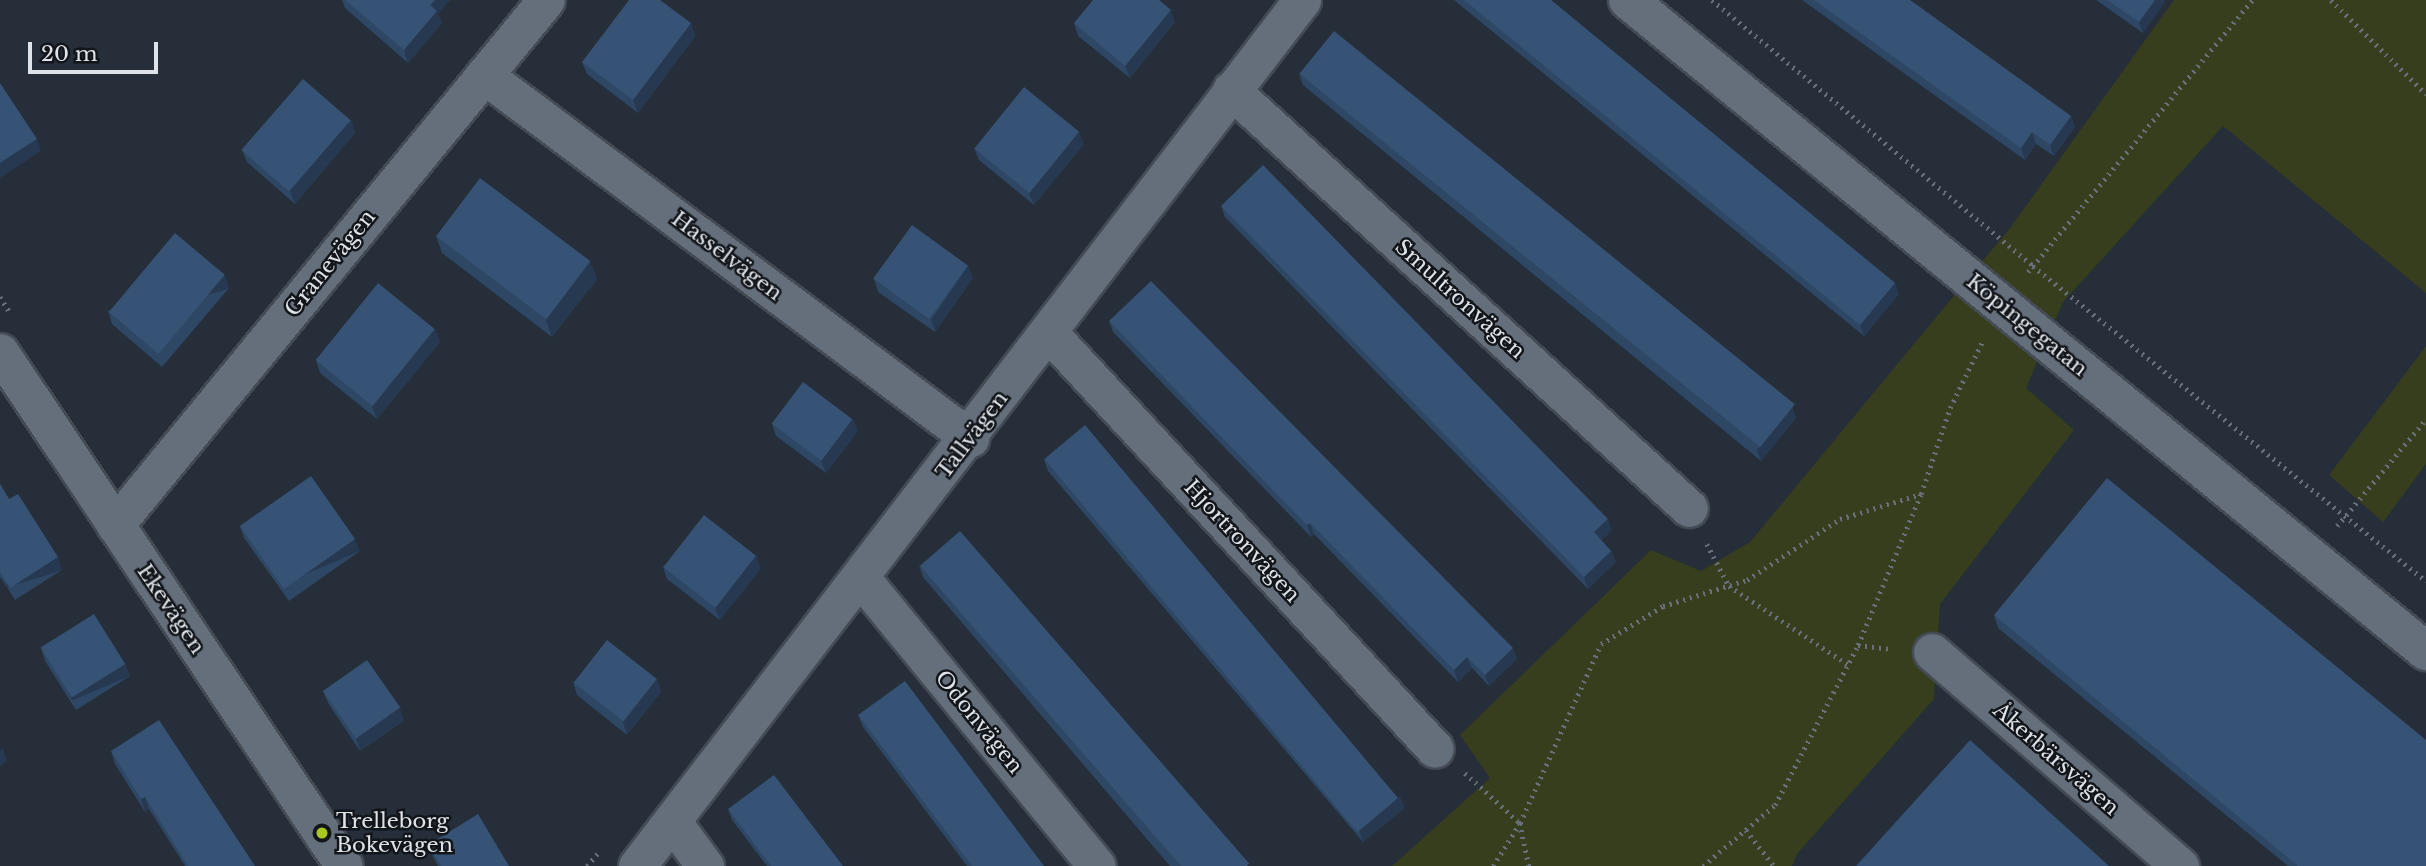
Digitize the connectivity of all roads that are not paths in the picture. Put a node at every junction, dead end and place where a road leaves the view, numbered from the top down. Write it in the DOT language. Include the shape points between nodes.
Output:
graph roads {
  1 [pos="546,0"];
  2 [pos="1302,0"];
  3 [pos="1628,0"];
  4 [pos="484,75"];
  5 [pos="1231,90"];
  6 [pos="1049,333"];
  7 [pos="0,352"];
  8 [pos="970,438"];
  9 [pos="1689,508"];
  10 [pos="114,525"];
  11 [pos="861,578"];
  12 [pos="2426,651"];
  13 [pos="1933,652"];
  14 [pos="1435,749"];
  15 [pos="672,821"];
  16 [pos="344,866"];
  17 [pos="637,866"];
  18 [pos="705,866"];
  19 [pos="1097,866"];
  20 [pos="2180,866"];
  1 -- 4 [label="street, Granevägen"];
  2 -- 5 [label="street, Tallvägen"];
  3 -- 12 [label="street, Köpingegatan"];
  4 -- 8 [label="street, Hasselvägen"];
  4 -- 10 [label="street, Granevägen"];
  5 -- 6 [label="street, Tallvägen"];
  5 -- 9 [label="street, Smultronvägen"];
  6 -- 8 [label="street, Tallvägen"];
  6 -- 14 [label="street, Hjortronvägen"];
  7 -- 10 [label="street, Ekevägen"];
  8 -- 11 [label="street, Tallvägen"];
  10 -- 16 [label="street, Ekevägen"];
  11 -- 15 [label="street, Tallvägen"];
  11 -- 19 [label="street, Odonvägen"];
  13 -- 20 [label="street, Åkerbärsvägen"];
  15 -- 17 [label="street, Tallvägen"];
  15 -- 18 [label="street"];
}
